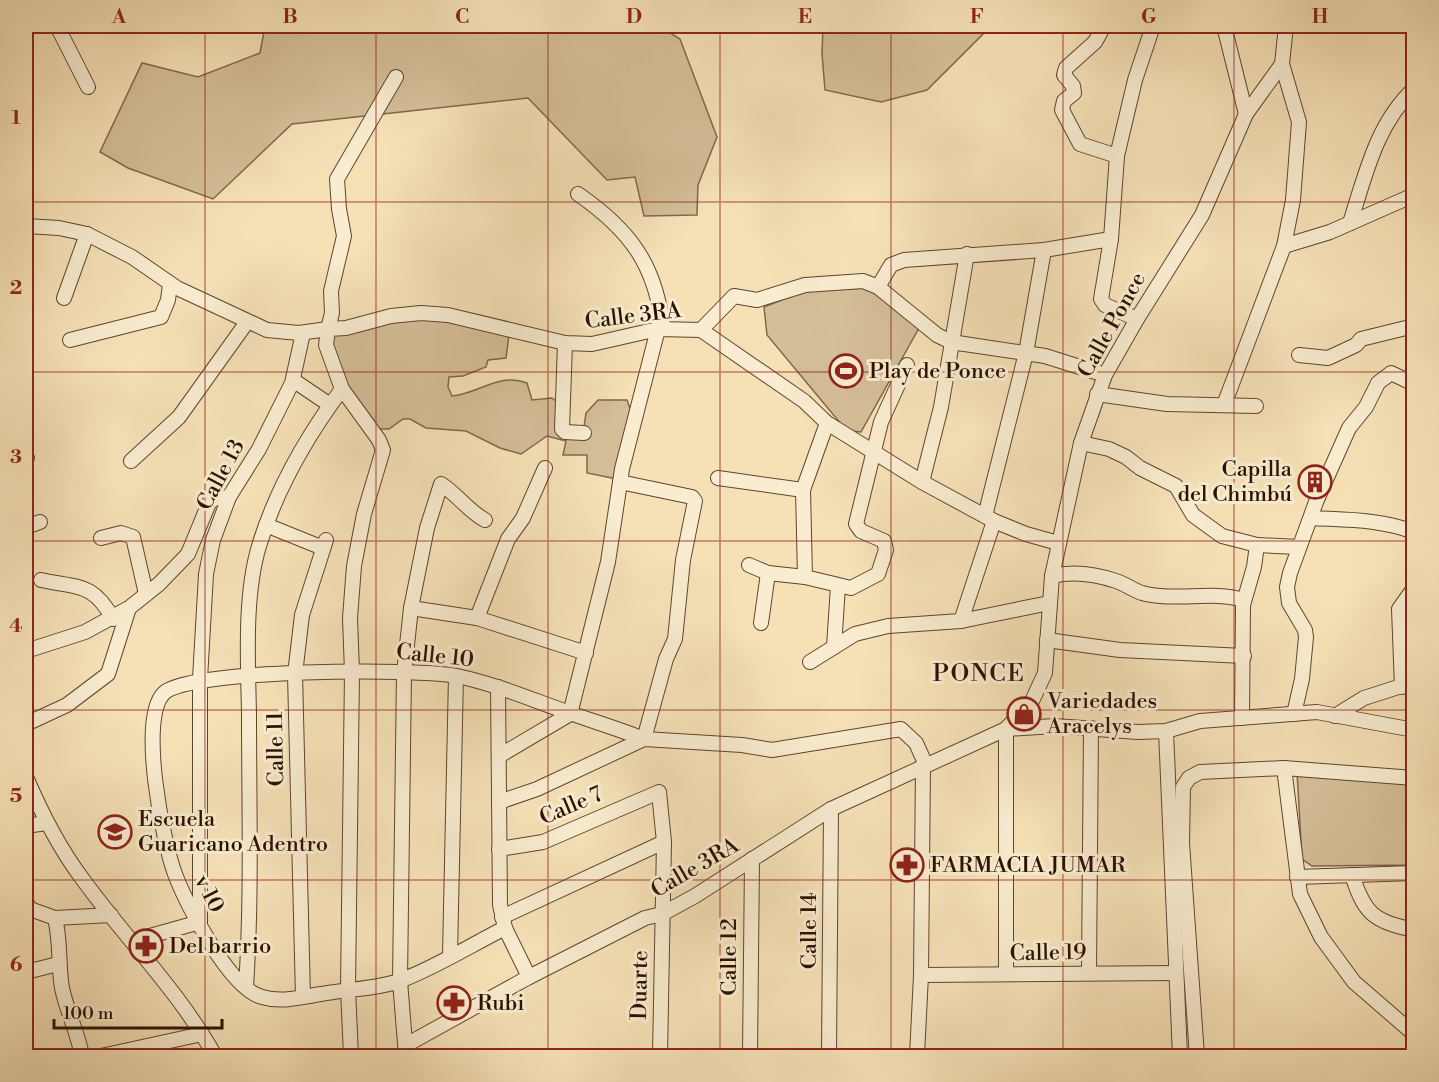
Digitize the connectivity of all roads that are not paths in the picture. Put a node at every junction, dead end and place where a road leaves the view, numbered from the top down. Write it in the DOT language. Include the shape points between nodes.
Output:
graph roads {
  1 [pos="57,26"];
  2 [pos="1104,26"];
  3 [pos="1153,26"];
  4 [pos="1224,26"];
  5 [pos="1286,26"];
  6 [pos="1282,64"];
  7 [pos="396,77"];
  8 [pos="88,87"];
  9 [pos="1413,89"];
  10 [pos="1246,114"];
  11 [pos="1117,156"];
  12 [pos="578,194"];
  13 [pos="1413,195"];
  14 [pos="1350,223"];
  15 [pos="26,226"];
  16 [pos="87,234"];
  17 [pos="1111,239"];
  18 [pos="1284,246"];
  19 [pos="1044,250"];
  20 [pos="968,254"];
  21 [pos="170,284"];
  22 [pos="878,287"];
  23 [pos="64,298"];
  24 [pos="1137,319"];
  25 [pos="248,322"];
  26 [pos="1413,326"];
  27 [pos="328,329"];
  28 [pos="661,329"];
  29 [pos="701,330"];
  30 [pos="303,333"];
  31 [pos="70,340"];
  32 [pos="951,342"];
  33 [pos="564,343"];
  34 [pos="1026,353"];
  35 [pos="1299,355"];
  36 [pos="907,365"];
  37 [pos="1105,375"];
  38 [pos="292,380"];
  39 [pos="1413,384"];
  40 [pos="342,389"];
  41 [pos="1097,394"];
  42 [pos="330,405"];
  43 [pos="1224,405"];
  44 [pos="1256,405"];
  45 [pos="827,423"];
  46 [pos="584,434"];
  47 [pos="1081,443"];
  48 [pos="875,452"];
  49 [pos="131,461"];
  50 [pos="545,468"];
  51 [pos="718,478"];
  52 [pos="922,482"];
  53 [pos="620,483"];
  54 [pos="803,490"];
  55 [pos="229,497"];
  56 [pos="989,518"];
  57 [pos="1311,518"];
  58 [pos="485,520"];
  59 [pos="40,522"];
  60 [pos="266,525"];
  61 [pos="26,527"];
  62 [pos="1413,532"];
  63 [pos="101,538"];
  64 [pos="1058,543"];
  65 [pos="1257,545"];
  66 [pos="1299,547"];
  67 [pos="749,565"];
  68 [pos="768,573"];
  69 [pos="1052,576"];
  70 [pos="805,577"];
  71 [pos="41,580"];
  72 [pos="838,586"];
  73 [pos="1413,588"];
  74 [pos="146,594"];
  75 [pos="1244,600"];
  76 [pos="1049,603"];
  77 [pos="129,608"];
  78 [pos="411,608"];
  79 [pos="477,618"];
  80 [pos="113,619"];
  81 [pos="961,621"];
  82 [pos="761,623"];
  83 [pos="1047,639"];
  84 [pos="834,647"];
  85 [pos="26,651"];
  86 [pos="586,653"];
  87 [pos="1244,656"];
  88 [pos="810,662"];
  89 [pos="352,672"];
  90 [pos="404,673"];
  91 [pos="295,674"];
  92 [pos="248,675"];
  93 [pos="456,675"];
  94 [pos="200,679"];
  95 [pos="1408,685"];
  96 [pos="498,687"];
  97 [pos="570,714"];
  98 [pos="1294,714"];
  99 [pos="1335,716"];
  100 [pos="1242,718"];
  101 [pos="26,724"];
  102 [pos="1091,728"];
  103 [pos="1006,729"];
  104 [pos="1413,730"];
  105 [pos="1166,731"];
  106 [pos="644,739"];
  107 [pos="499,756"];
  108 [pos="924,764"];
  109 [pos="1284,768"];
  110 [pos="26,777"];
  111 [pos="1413,778"];
  112 [pos="657,792"];
  113 [pos="499,802"];
  114 [pos="831,808"];
  115 [pos="46,823"];
  116 [pos="26,826"];
  117 [pos="664,842"];
  118 [pos="499,849"];
  119 [pos="752,859"];
  120 [pos="1413,873"];
  121 [pos="1352,875"];
  122 [pos="1297,877"];
  123 [pos="27,908"];
  124 [pos="662,914"];
  125 [pos="111,915"];
  126 [pos="55,918"];
  127 [pos="200,922"];
  128 [pos="504,923"];
  129 [pos="1413,930"];
  130 [pos="132,941"];
  131 [pos="450,956"];
  132 [pos="58,964"];
  133 [pos="26,972"];
  134 [pos="1089,973"];
  135 [pos="1176,973"];
  136 [pos="1006,974"];
  137 [pos="921,975"];
  138 [pos="529,977"];
  139 [pos="400,981"];
  140 [pos="246,987"];
  141 [pos="348,989"];
  142 [pos="303,997"];
  143 [pos="202,1034"];
  144 [pos="1413,1034"];
  145 [pos="150,1051"];
  146 [pos="406,1051"];
  147 [pos="829,1054"];
  148 [pos="750,1055"];
  149 [pos="82,1056"];
  150 [pos="101,1056"];
  151 [pos="215,1056"];
  152 [pos="351,1056"];
  153 [pos="660,1056"];
  154 [pos="673,1056"];
  155 [pos="917,1056"];
  156 [pos="930,1056"];
  157 [pos="1180,1056"];
  158 [pos="1197,1056"];
  1 -- 8 [label="street"];
  2 -- 11 [label="street" via="1095,42 1066,68 1064,75 1074,93 1064,100 1062,110 1080,144"];
  3 -- 11 [label="street"];
  4 -- 10 [label="street"];
  5 -- 6 [label="street, Calle Ponce"];
  6 -- 10 [label="street, Calle Ponce"];
  6 -- 18 [label="street" via="1299,122 1293,200"];
  7 -- 27 [label="street" via="338,179 344,236 331,291"];
  9 -- 14 [label="street" via="1385,127"];
  10 -- 24 [label="street, Calle Ponce" via="1203,215"];
  11 -- 17 [label="street"];
  12 -- 28 [label="street" via="621,228 648,265 660,299"];
  13 -- 14 [label="street"];
  14 -- 18 [label="street"];
  15 -- 16 [label="street, Calle 3RA"];
  16 -- 21 [label="street, Calle 3RA"];
  16 -- 23 [label="street"];
  17 -- 19 [label="street"];
  17 -- 24 [label="street" via="1101,299 1105,305"];
  18 -- 43 [label="street"];
  19 -- 20 [label="street"];
  19 -- 34 [label="street"];
  20 -- 22 [label="street" via="904,260 891,265"];
  20 -- 32 [label="street"];
  21 -- 25 [label="street, Calle 3RA"];
  21 -- 31 [label="street" via="161,317"];
  22 -- 29 [label="street" via="863,281 797,286 756,300 734,296"];
  22 -- 32 [label="street"];
  24 -- 37 [label="street, Calle Ponce"];
  25 -- 30 [label="street, Calle 3RA" via="267,330"];
  25 -- 49 [label="street" via="179,417"];
  26 -- 35 [label="street" via="1361,339 1328,358"];
  27 -- 30 [label="street, Calle 3RA"];
  27 -- 33 [label="street, Calle 3RA" via="421,313 448,315"];
  27 -- 40 [label="street" via="326,345"];
  28 -- 29 [label="street, Calle 3RA"];
  28 -- 33 [label="street, Calle 3RA" via="591,344"];
  28 -- 53 [label="street" via="639,398"];
  29 -- 45 [label="street, Calle 3RA" via="804,400"];
  30 -- 38 [label="street, Calle 13"];
  32 -- 34 [label="street"];
  32 -- 52 [label="street" via="941,407"];
  33 -- 46 [label="street" via="562,429"];
  34 -- 37 [label="street"];
  34 -- 56 [label="street"];
  36 -- 48 [label="street" via="888,403"];
  37 -- 41 [label="street, Calle Ponce"];
  38 -- 42 [label="street"];
  38 -- 55 [label="street, Calle 13" via="259,449"];
  39 -- 57 [label="street" via="1391,373 1378,383 1349,428"];
  40 -- 42 [label="street"];
  40 -- 89 [label="street" via="383,450 354,566 350,618"];
  41 -- 43 [label="street" via="1167,404"];
  41 -- 47 [label="street, Calle Ponce"];
  42 -- 60 [label="street" via="294,464"];
  43 -- 44 [label="street"];
  45 -- 48 [label="street, Calle 3RA"];
  45 -- 54 [label="street"];
  47 -- 64 [label="street, Calle Ponce"];
  47 -- 65 [label="street" via="1126,457 1176,486 1193,515 1212,530"];
  48 -- 52 [label="street, Calle 3RA"];
  48 -- 72 [label="street" via="856,524 861,531 884,541 886,550 878,574 851,588"];
  50 -- 79 [label="street" via="523,518 508,539"];
  51 -- 54 [label="street"];
  52 -- 56 [label="street, Calle 3RA"];
  53 -- 86 [label="street" via="608,562"];
  53 -- 106 [label="street" via="692,497 695,501 683,560 675,639"];
  54 -- 70 [label="street"];
  55 -- 74 [label="street" via="209,503 188,554"];
  55 -- 94 [label="street, Calle 13" via="213,540 204,581"];
  56 -- 64 [label="street, Calle 3RA"];
  56 -- 81 [label="street"];
  57 -- 62 [label="street" via="1387,524"];
  57 -- 66 [label="street"];
  58 -- 78 [label="street" via="441,484 427,528"];
  59 -- 61 [label="street"];
  60 -- 91 [label="street, Calle 11" via="325,544 302,615"];
  60 -- 92 [label="street" via="253,581"];
  63 -- 74 [label="street" via="121,533 133,537"];
  64 -- 69 [label="street, Calle Ponce"];
  65 -- 66 [label="street"];
  65 -- 75 [label="street"];
  66 -- 98 [label="street" via="1287,587 1289,603 1306,637"];
  67 -- 68 [label="street"];
  68 -- 70 [label="street"];
  68 -- 82 [label="street"];
  69 -- 75 [label="street" via="1069,572 1117,582 1143,593 1231,596"];
  69 -- 76 [label="street, Calle Ponce"];
  70 -- 72 [label="street"];
  71 -- 80 [label="street" via="96,594"];
  72 -- 84 [label="street"];
  73 -- 95 [label="street" via="1399,609"];
  74 -- 77 [label="street"];
  75 -- 87 [label="street"];
  76 -- 81 [label="street"];
  76 -- 83 [label="street, Calle Ponce"];
  77 -- 80 [label="street"];
  77 -- 101 [label="street" via="108,674 67,705"];
  78 -- 79 [label="street"];
  78 -- 90 [label="street"];
  79 -- 86 [label="street"];
  80 -- 85 [label="street" via="76,636"];
  81 -- 84 [label="street" via="888,626 855,634"];
  83 -- 87 [label="street" via="1120,650"];
  83 -- 103 [label="street, Calle Ponce" via="1044,673 1032,701"];
  84 -- 88 [label="street"];
  86 -- 97 [label="street"];
  87 -- 100 [label="street"];
  89 -- 90 [label="street, Calle 10"];
  89 -- 91 [label="street, Calle 10"];
  89 -- 141 [label="street"];
  90 -- 93 [label="street, Calle 10"];
  90 -- 139 [label="street"];
  91 -- 92 [label="street, Calle 10"];
  91 -- 142 [label="street, Calle 11"];
  92 -- 94 [label="street, v 10"];
  92 -- 140 [label="street" via="250,925"];
  93 -- 96 [label="street, Calle 10"];
  93 -- 131 [label="street"];
  94 -- 127 [label="street, Calle 13"];
  94 -- 127 [label="street, v 10" via="164,693 154,711 152,736 165,840 176,874"];
  95 -- 99 [label="street" via="1364,698"];
  96 -- 97 [label="street, Calle 10"];
  96 -- 107 [label="street"];
  97 -- 106 [label="street, Calle 10"];
  97 -- 107 [label="street"];
  98 -- 99 [label="street" via="1317,712"];
  98 -- 100 [label="street"];
  99 -- 104 [label="street"];
  100 -- 105 [label="street" via="1200,721"];
  102 -- 103 [label="street"];
  102 -- 105 [label="street"];
  102 -- 134 [label="street"];
  103 -- 108 [label="street, Calle 3RA"];
  103 -- 136 [label="street"];
  105 -- 135 [label="street"];
  106 -- 108 [label="street" via="772,750 901,729 916,743"];
  106 -- 113 [label="street" via="537,789"];
  107 -- 113 [label="street"];
  108 -- 114 [label="street, Calle 3RA"];
  108 -- 137 [label="street"];
  109 -- 111 [label="street"];
  109 -- 122 [label="street"];
  109 -- 158 [label="street" via="1200,772 1189,777 1183,787 1182,843"];
  110 -- 115 [label="street"];
  112 -- 117 [label="street, Duarte"];
  112 -- 118 [label="street, Calle 7" via="543,842"];
  113 -- 118 [label="street"];
  114 -- 119 [label="street, Calle 3RA"];
  114 -- 147 [label="street, Calle 14"];
  115 -- 116 [label="street"];
  115 -- 125 [label="street"];
  117 -- 124 [label="street, Duarte"];
  117 -- 128 [label="street, v 10"];
  118 -- 128 [label="street"];
  119 -- 124 [label="street, Calle 3RA"];
  119 -- 148 [label="street, Calle 12"];
  120 -- 121 [label="street"];
  121 -- 122 [label="street"];
  121 -- 129 [label="street" via="1371,914 1384,923"];
  122 -- 144 [label="street" via="1300,894 1321,937 1354,982"];
  123 -- 126 [label="street"];
  124 -- 138 [label="street, Calle 3RA" via="645,918"];
  124 -- 153 [label="street, Duarte"];
  125 -- 126 [label="street"];
  125 -- 130 [label="street"];
  126 -- 132 [label="street"];
  127 -- 130 [label="street"];
  127 -- 140 [label="street, v 10" via="216,953"];
  128 -- 131 [label="street, v 10"];
  128 -- 138 [label="street"];
  130 -- 143 [label="street"];
  131 -- 139 [label="street, v 10"];
  132 -- 133 [label="street"];
  132 -- 149 [label="street"];
  134 -- 135 [label="street, Calle 19"];
  134 -- 136 [label="street, Calle 19"];
  135 -- 157 [label="street"];
  136 -- 137 [label="street, Calle 19"];
  137 -- 155 [label="street"];
  138 -- 146 [label="street, Calle 3RA"];
  139 -- 141 [label="street, v 10"];
  139 -- 146 [label="street"];
  140 -- 142 [label="street, v 10" via="259,997 283,1001"];
  141 -- 142 [label="street, v 10"];
  141 -- 152 [label="street"];
  143 -- 145 [label="street"];
  143 -- 151 [label="street"];
  145 -- 150 [label="street"];
  147 -- 148 [label="street"];
  147 -- 155 [label="street"];
  148 -- 154 [label="street"];
  156 -- 157 [label="street"];
}
